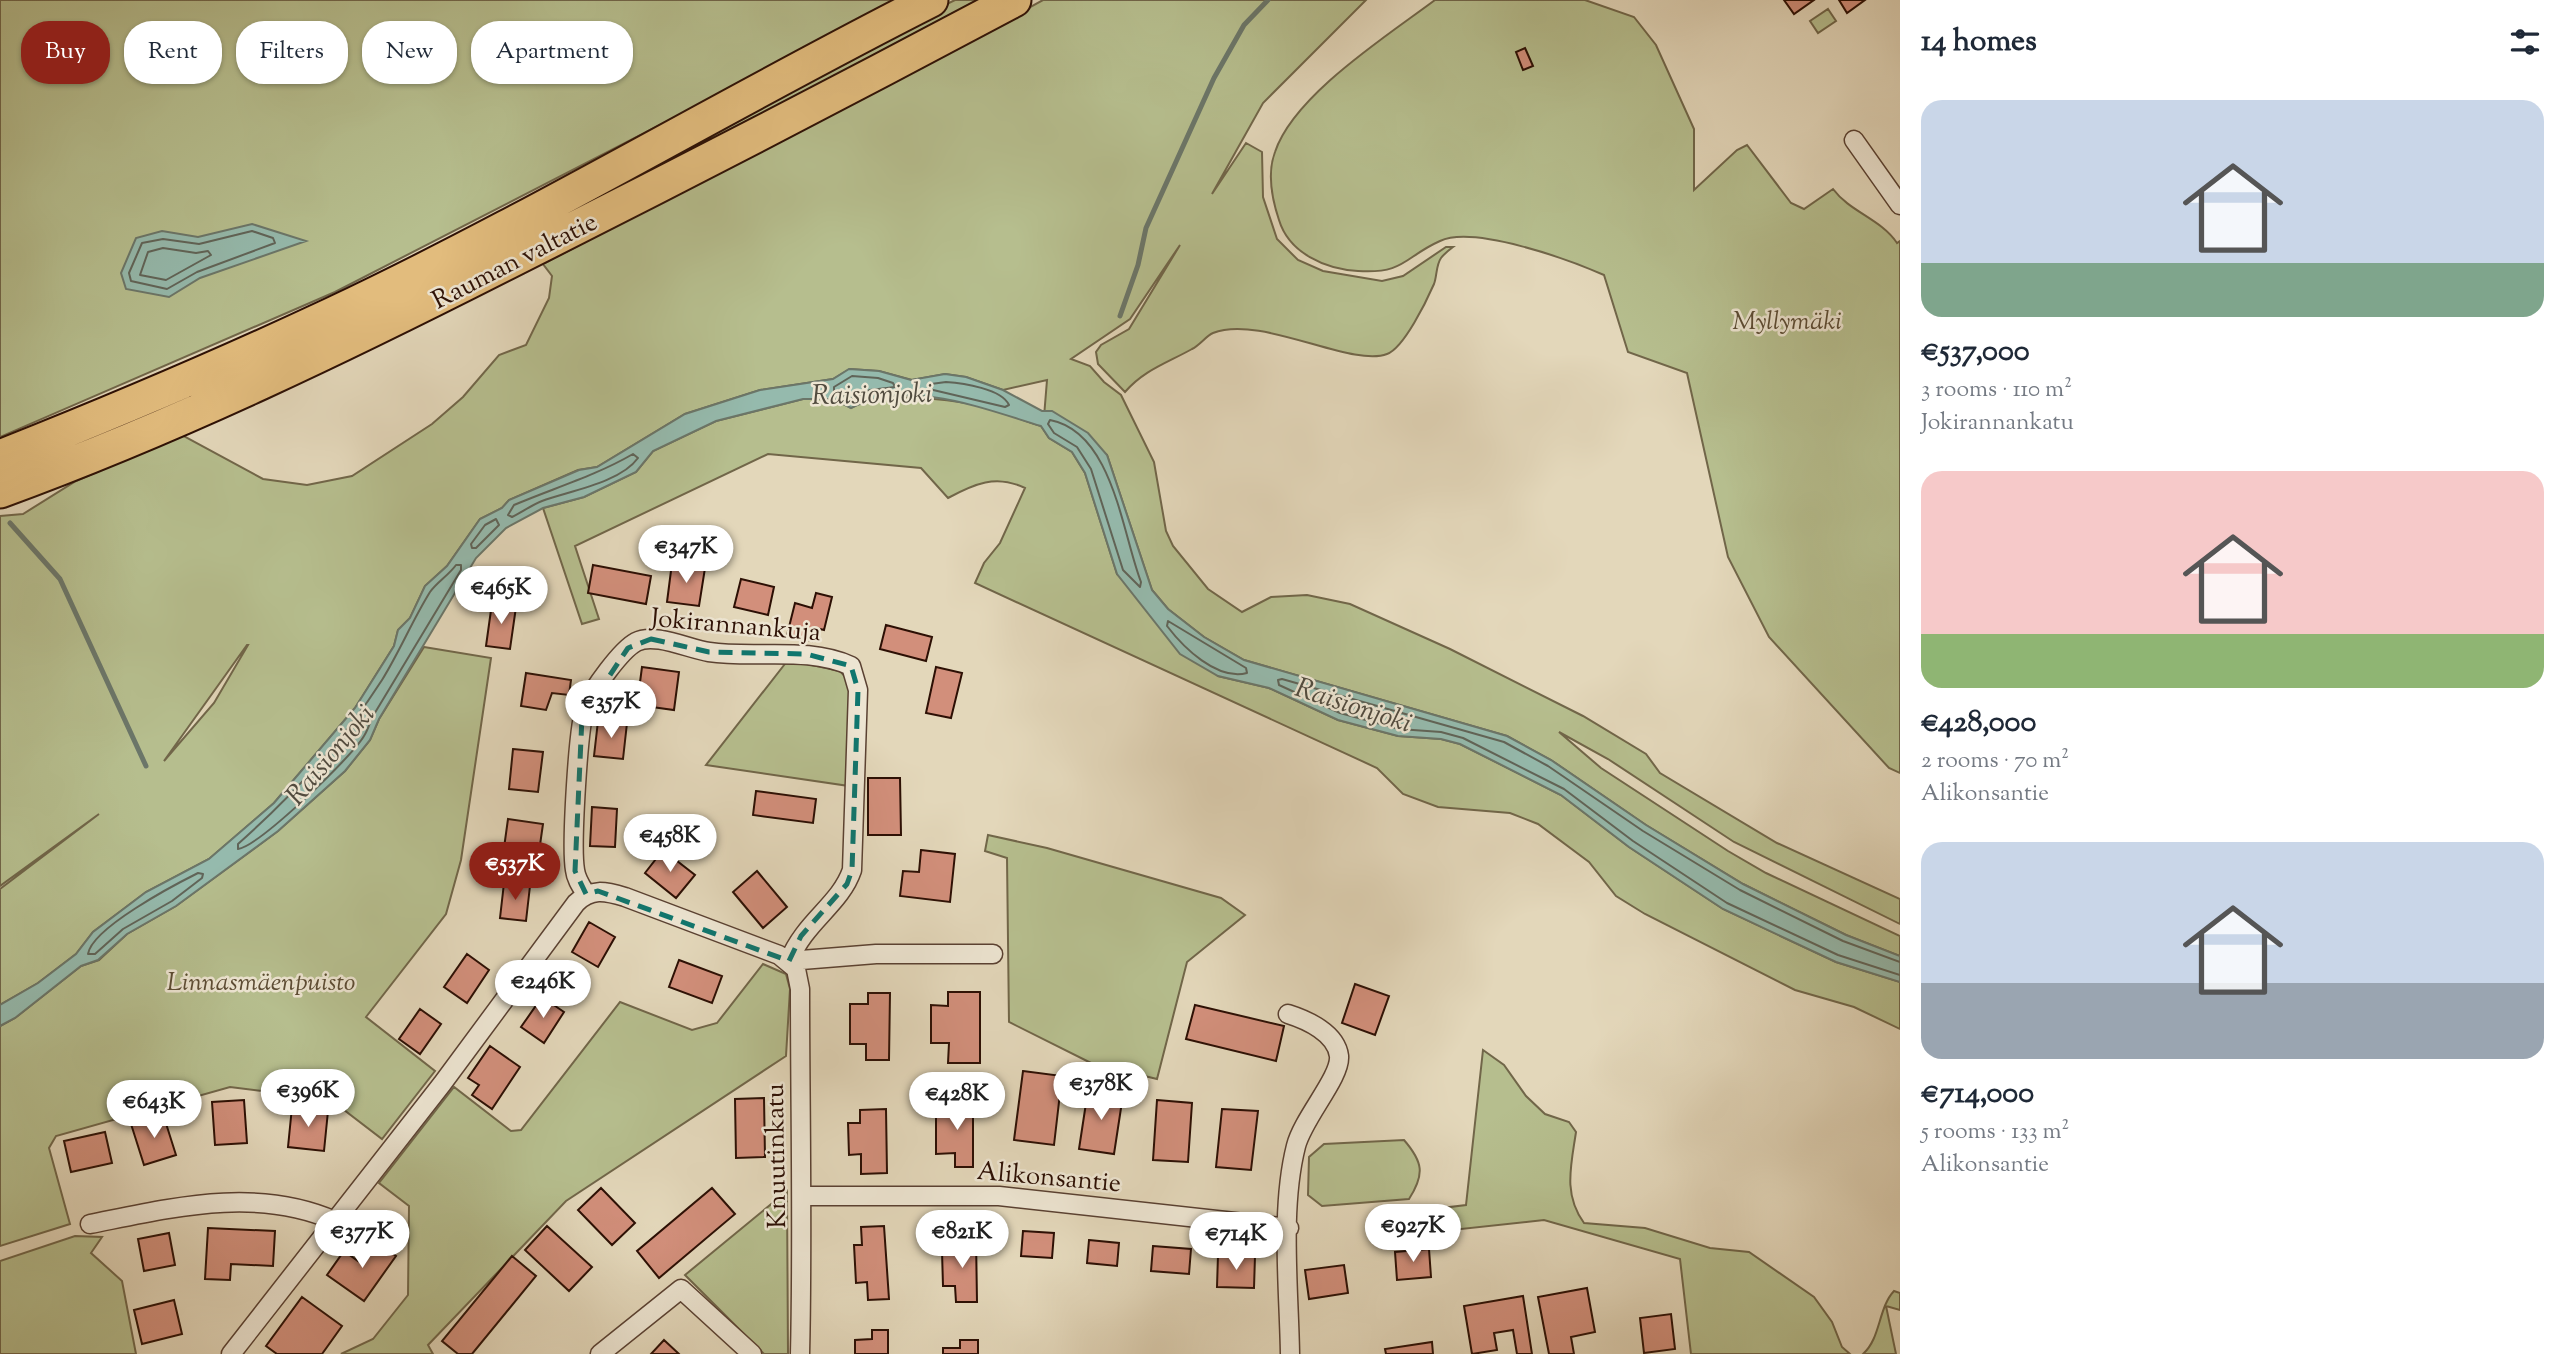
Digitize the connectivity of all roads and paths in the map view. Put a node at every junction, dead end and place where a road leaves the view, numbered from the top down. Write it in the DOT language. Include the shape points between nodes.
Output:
graph roads {
  1 [pos="930,0"];
  2 [pos="1014,0"];
  3 [pos="1854,140"];
  4 [pos="1900,205"];
  5 [pos="0,457"];
  6 [pos="0,491"];
  7 [pos="586,894"];
  8 [pos="993,954"];
  9 [pos="789,961"];
  10 [pos="1288,1014"];
  11 [pos="804,1196"];
  12 [pos="335,1221"];
  13 [pos="90,1224"];
  14 [pos="1289,1228"];
  15 [pos="231,1354"];
  16 [pos="600,1354"];
  17 [pos="752,1354"];
  18 [pos="800,1354"];
  19 [pos="1290,1354"];
  1 -- 5 [label="highway, Rauman valtatie" via="331,315"];
  2 -- 6 [label="highway, Rauman valtatie" via="342,346 177,420"];
  3 -- 4 [label="street"];
  7 -- 9 [label="street" via="598,891 625,897"];
  7 -- 9 [label="street, Jokirannankuja" via="578,882 574,857 582,717 597,688 628,648 651,639 709,652 806,654 851,666 858,690 852,870 847,884 801,936"];
  7 -- 12 [label="street"];
  8 -- 9 [label="street" via="876,954"];
  9 -- 11 [label="street, Knuutinkatu" via="796,969 800,989"];
  10 -- 14 [label="street" via="1310,1021 1337,1046 1339,1058 1338,1070 1304,1122 1296,1146"];
  11 -- 14 [label="street, Alikonsantie" via="999,1196"];
  11 -- 18 [label="street, Knuutinkatu"];
  12 -- 13 [label="street" via="286,1204 217,1202"];
  12 -- 15 [label="street"];
  14 -- 19 [label="street"];
  16 -- 17 [label="street" via="681,1289"];
}
